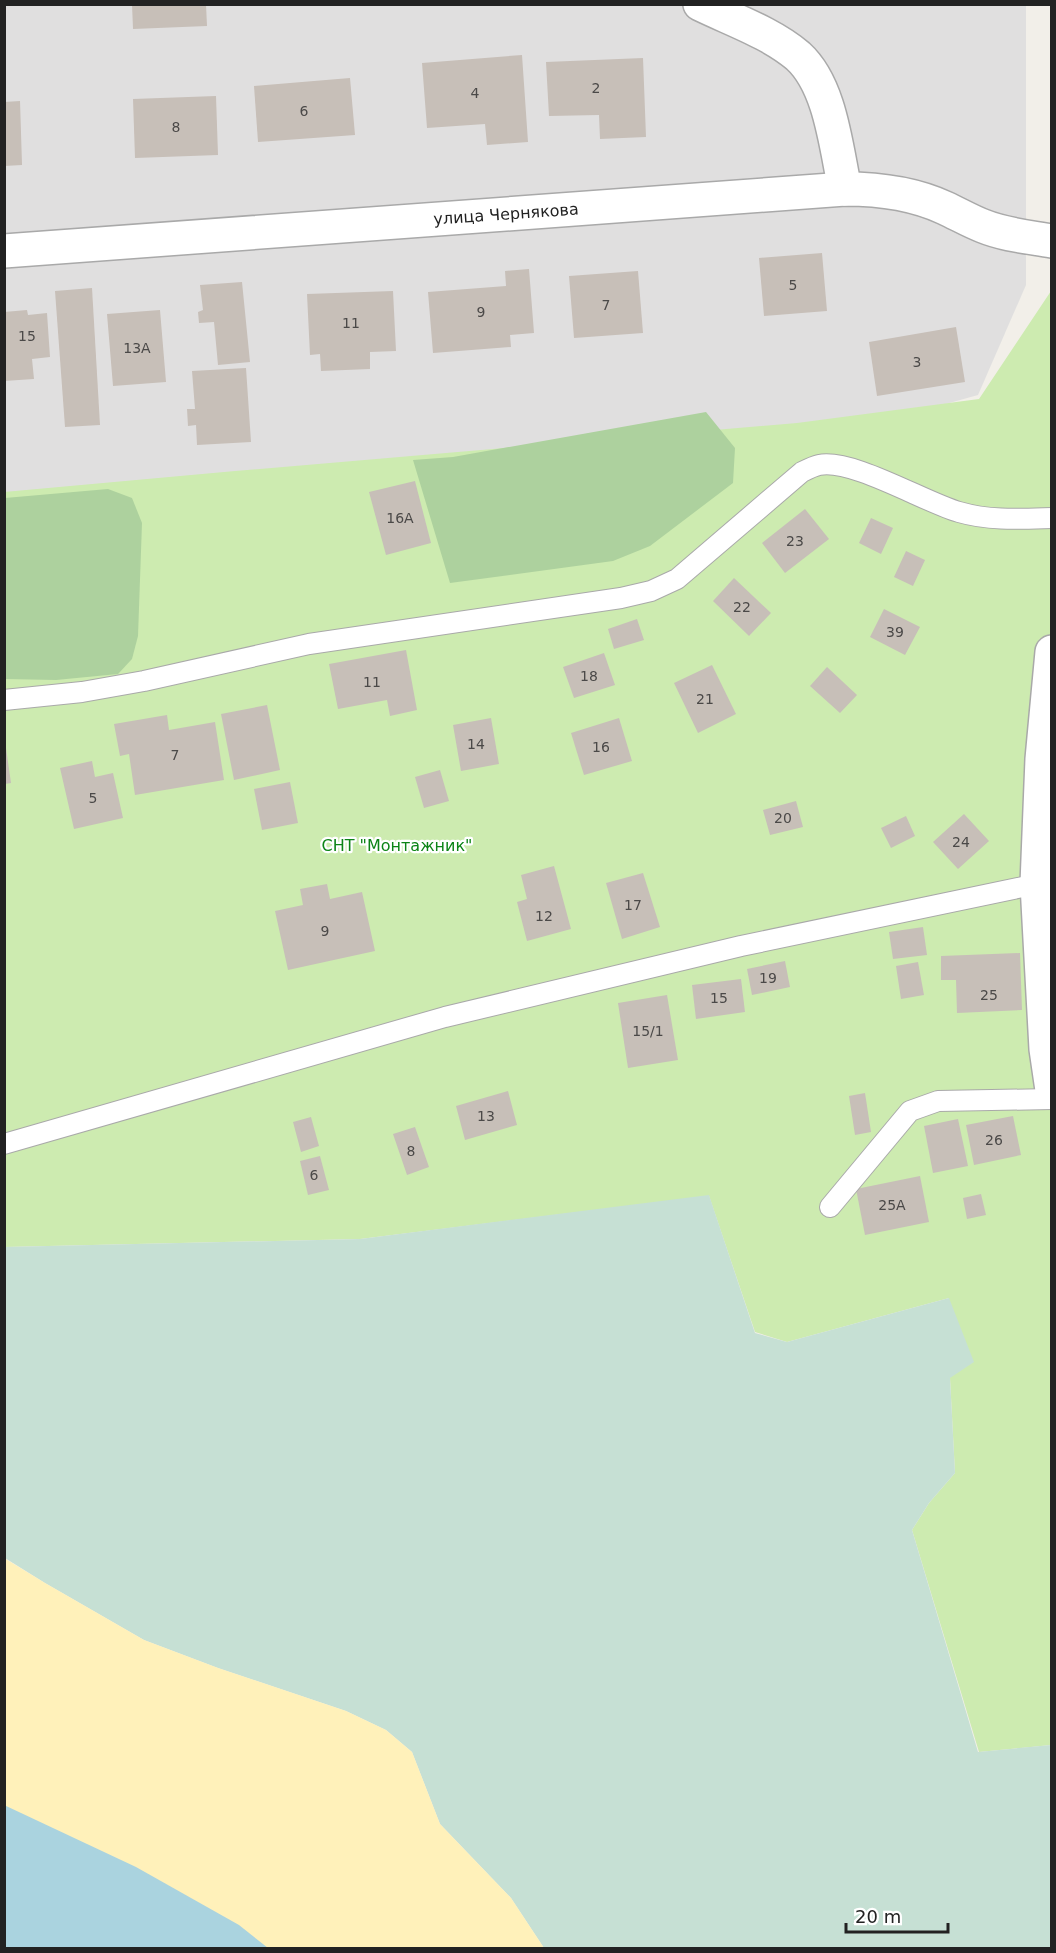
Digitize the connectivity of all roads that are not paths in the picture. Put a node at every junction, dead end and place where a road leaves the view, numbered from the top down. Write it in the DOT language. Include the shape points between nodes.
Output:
graph roads {
  1 [pos="700,4"];
  2 [pos="845,189"];
  3 [pos="1052,241"];
  4 [pos="4,251"];
  5 [pos="1052,518"];
  6 [pos="1052,652"];
  7 [pos="4,700"];
  8 [pos="1037,884"];
  9 [pos="1052,1090"];
  10 [pos="1052,1099"];
  11 [pos="4,1144"];
  12 [pos="830,1207"];
  1 -- 2 [label="street" via="772,38 799,57 816,80 828,110"];
  2 -- 3 [label="street, улица Чернякова" via="912,195 982,226"];
  2 -- 4 [label="street, улица Чернякова"];
  5 -- 7 [label="lane" via="994,519 958,512 845,467 821,464 802,472 677,579 651,591 309,644 82,692"];
  6 -- 8 [label="street" via="1042,759"];
  8 -- 9 [label="street" via="1046,1049"];
  8 -- 11 [label="lane" via="741,946 445,1017"];
  10 -- 12 [label="lane" via="938,1101 910,1111"];
}
